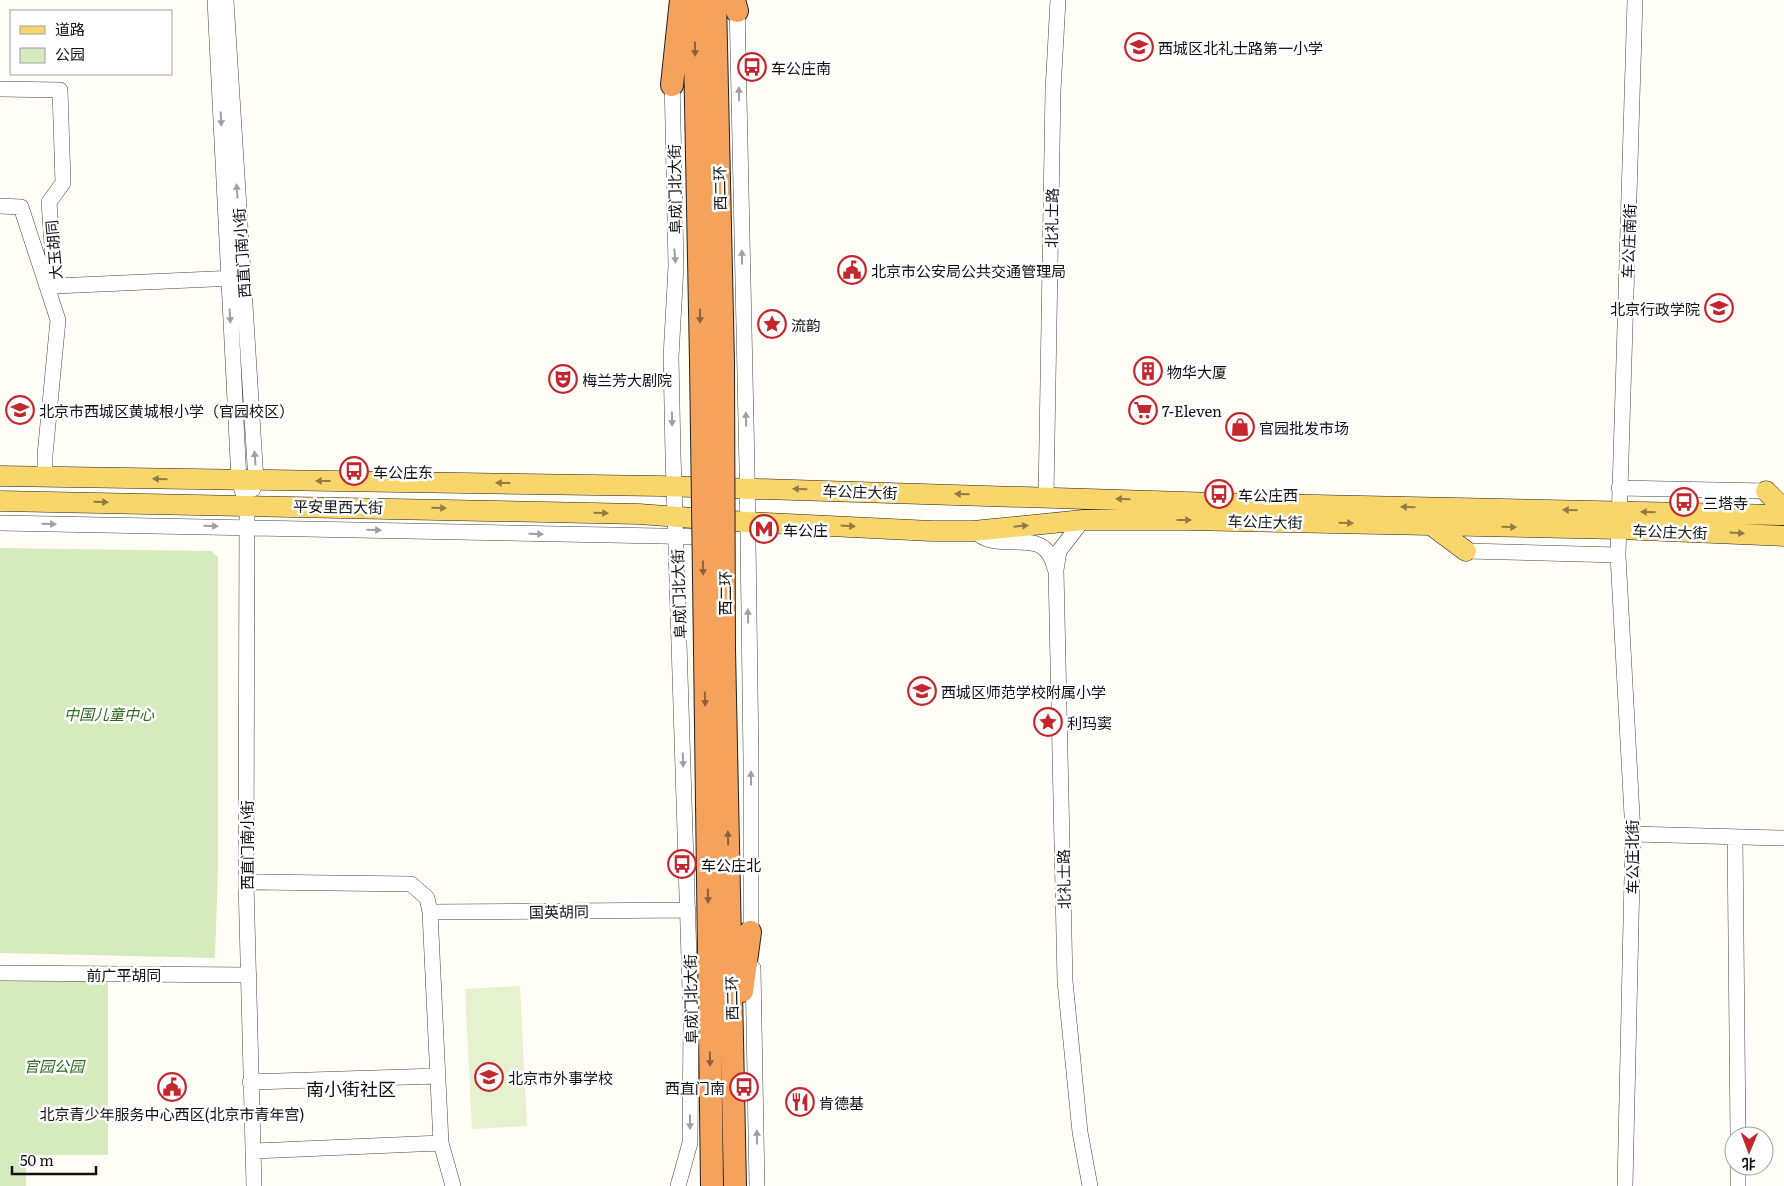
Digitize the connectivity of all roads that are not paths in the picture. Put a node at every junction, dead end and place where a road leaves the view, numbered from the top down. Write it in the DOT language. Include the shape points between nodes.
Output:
graph roads {
  1 [pos="215,0"];
  2 [pos="226,0"];
  3 [pos="671,0"];
  4 [pos="681,0"];
  5 [pos="694,0"];
  6 [pos="715,0"];
  7 [pos="1058,0"];
  8 [pos="1635,0"];
  9 [pos="736,4"];
  10 [pos="672,85"];
  11 [pos="0,89"];
  12 [pos="0,206"];
  13 [pos="236,278"];
  14 [pos="0,476"];
  15 [pos="45,477"];
  16 [pos="248,481"];
  17 [pos="674,487"];
  18 [pos="746,488"];
  19 [pos="1620,488"];
  20 [pos="1766,492"];
  21 [pos="1046,497"];
  22 [pos="0,501"];
  23 [pos="247,505"];
  24 [pos="1784,509"];
  25 [pos="675,516"];
  26 [pos="1784,516"];
  27 [pos="1083,520"];
  28 [pos="1619,520"];
  29 [pos="0,523"];
  30 [pos="1431,525"];
  31 [pos="247,527"];
  32 [pos="747,530"];
  33 [pos="973,531"];
  34 [pos="676,536"];
  35 [pos="1784,536"];
  36 [pos="1466,551"];
  37 [pos="1618,555"];
  38 [pos="1056,570"];
  39 [pos="714,649"];
  40 [pos="1632,834"];
  41 [pos="1735,837"];
  42 [pos="1784,838"];
  43 [pos="246,882"];
  44 [pos="688,910"];
  45 [pos="430,912"];
  46 [pos="750,932"];
  47 [pos="0,973"];
  48 [pos="249,975"];
  49 [pos="732,1062"];
  50 [pos="438,1076"];
  51 [pos="250,1082"];
  52 [pos="1738,1126"];
  53 [pos="441,1143"];
  54 [pos="254,1151"];
  55 [pos="254,1186"];
  56 [pos="453,1186"];
  57 [pos="678,1186"];
  58 [pos="712,1186"];
  59 [pos="735,1186"];
  60 [pos="757,1186"];
  61 [pos="1090,1186"];
  62 [pos="1625,1186"];
  1 -- 13 [label="street, 西直门南小街, one-way"];
  13 -- 2 [label="street, 西直门南小街, one-way"];
  3 -- 10 [label="street, 阜成门北大街"];
  4 -- 10 [label="highway"];
  5 -- 39 [label="highway, 西二环, one-way, bridge" via="701,362"];
  6 -- 39 [label="highway, 西二环, bridge" via="724,362"];
  7 -- 21 [label="street, 北礼士路" via="1053,100"];
  8 -- 19 [label="street, 车公庄南街"];
  18 -- 9 [label="street, one-way"];
  10 -- 17 [label="street, 阜成门北大街, one-way" via="676,266 672,356"];
  11 -- 13 [label="street, 大玉胡同" via="60,90 62,183 49,202 55,286"];
  12 -- 15 [label="street" via="21,207 58,320"];
  13 -- 16 [label="street, 西直门南小街"];
  14 -- 15 [label="main road, 平安里西大街"];
  16 -- 15 [label="main road, 平安里西大街, one-way"];
  17 -- 16 [label="main road, 平安里西大街, one-way"];
  16 -- 23 [label="street, 西直门南小街"];
  17 -- 18 [label="main road, 平安里西大街"];
  17 -- 25 [label="street, 阜成门北大街"];
  21 -- 18 [label="main road, 车公庄大街, one-way"];
  18 -- 32 [label="street"];
  19 -- 20 [label="street"];
  19 -- 28 [label="street, 车公庄南街"];
  20 -- 24 [label="main road"];
  28 -- 21 [label="main road, 车公庄大街, one-way"];
  22 -- 23 [label="main road, 平安里西大街, one-way"];
  23 -- 25 [label="main road, 平安里西大街, one-way"];
  23 -- 31 [label="street, 西直门南小街"];
  25 -- 32 [label="main road, 平安里西大街"];
  25 -- 34 [label="street, 阜成门北大街"];
  26 -- 28 [label="main road, 车公庄大街, one-way"];
  27 -- 30 [label="main road, 车公庄大街, one-way"];
  33 -- 27 [label="main road, 车公庄大街, one-way"];
  27 -- 38 [label="street, 北礼士路" via="1059,551"];
  30 -- 28 [label="main road, 车公庄大街, one-way"];
  28 -- 35 [label="main road, 车公庄大街, one-way"];
  28 -- 37 [label="street, 车公庄北街"];
  29 -- 31 [label="street, one-way"];
  30 -- 36 [label="main road"];
  31 -- 34 [label="street, one-way"];
  31 -- 43 [label="street, 西直门南小街"];
  32 -- 33 [label="main road, 车公庄大街, one-way"];
  32 -- 34 [label="street"];
  46 -- 32 [label="street, one-way"];
  33 -- 38 [label="street, 北礼士路" via="987,539 1044,546 1052,555"];
  34 -- 44 [label="street, 阜成门北大街, one-way"];
  36 -- 37 [label="street"];
  37 -- 40 [label="street, 车公庄北街"];
  38 -- 61 [label="street, 北礼士路" via="1065,981 1080,1132"];
  49 -- 39 [label="highway, 西二环, one-way"];
  39 -- 58 [label="highway, 西二环, one-way"];
  40 -- 41 [label="street"];
  40 -- 62 [label="street, 车公庄北街"];
  41 -- 42 [label="street"];
  41 -- 52 [label="street"];
  43 -- 45 [label="street" via="411,884 427,898"];
  43 -- 48 [label="street, 西直门南小街"];
  44 -- 45 [label="street, 国英胡同"];
  44 -- 57 [label="street, 阜成门北大街, one-way" via="690,1143"];
  45 -- 50 [label="street"];
  46 -- 49 [label="highway"];
  60 -- 46 [label="street, one-way"];
  47 -- 48 [label="street, 前广平胡同"];
  48 -- 51 [label="street, 西直门南小街"];
  49 -- 59 [label="highway, 西二环"];
  50 -- 51 [label="street"];
  50 -- 53 [label="street"];
  51 -- 54 [label="street, 西直门南小街"];
  53 -- 54 [label="street"];
  53 -- 56 [label="street"];
  54 -- 55 [label="street, 西直门南小街"];
}
